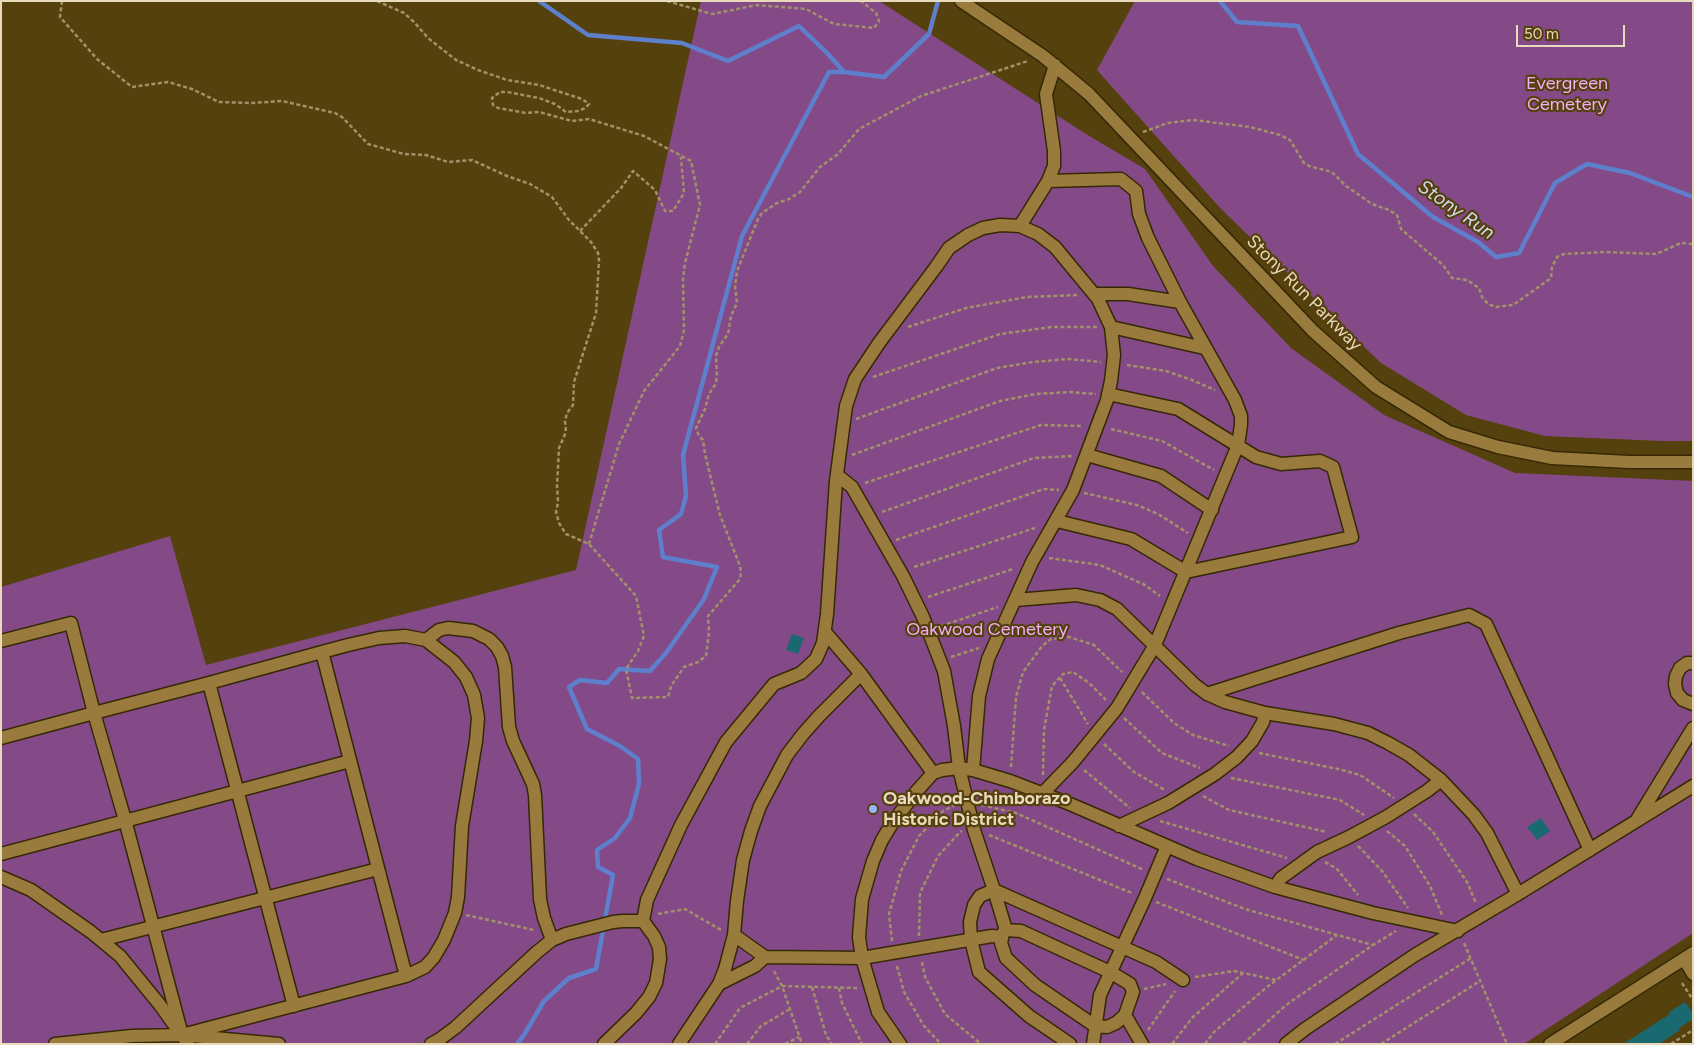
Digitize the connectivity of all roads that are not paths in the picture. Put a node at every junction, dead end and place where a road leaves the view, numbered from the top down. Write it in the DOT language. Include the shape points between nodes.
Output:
graph roads {
  1 [pos="961,1"];
  2 [pos="1055,65"];
  3 [pos="1048,180"];
  4 [pos="1020,226"];
  5 [pos="1094,294"];
  6 [pos="1180,302"];
  7 [pos="1111,326"];
  8 [pos="1204,348"];
  9 [pos="1108,394"];
  10 [pos="1238,445"];
  11 [pos="1087,455"];
  12 [pos="1693,462"];
  13 [pos="837,474"];
  14 [pos="1212,510"];
  15 [pos="1056,521"];
  16 [pos="1186,572"];
  17 [pos="1016,600"];
  18 [pos="825,632"];
  19 [pos="426,640"];
  20 [pos="1,641"];
  21 [pos="1155,645"];
  22 [pos="322,652"];
  23 [pos="1693,663"];
  24 [pos="861,674"];
  25 [pos="209,682"];
  26 [pos="1207,694"];
  27 [pos="1693,704"];
  28 [pos="94,713"];
  29 [pos="1265,713"];
  30 [pos="1693,728"];
  31 [pos="1,738"];
  32 [pos="350,761"];
  33 [pos="958,768"];
  34 [pos="973,770"];
  35 [pos="934,773"];
  36 [pos="1441,780"];
  37 [pos="1693,786"];
  38 [pos="237,790"];
  39 [pos="1043,793"];
  40 [pos="125,820"];
  41 [pos="1637,820"];
  42 [pos="1120,826"];
  43 [pos="1167,846"];
  44 [pos="1590,850"];
  45 [pos="1,854"];
  46 [pos="378,869"];
  47 [pos="1,876"];
  48 [pos="1275,887"];
  49 [pos="994,890"];
  50 [pos="1518,894"];
  51 [pos="266,898"];
  52 [pos="643,921"];
  53 [pos="152,926"];
  54 [pos="1458,930"];
  55 [pos="1004,934"];
  56 [pos="734,935"];
  57 [pos="101,940"];
  58 [pos="552,940"];
  59 [pos="970,940"];
  60 [pos="1122,947"];
  61 [pos="1688,956"];
  62 [pos="862,958"];
  63 [pos="768,961"];
  64 [pos="1110,972"];
  65 [pos="1693,974"];
  66 [pos="406,976"];
  67 [pos="1183,980"];
  68 [pos="719,984"];
  69 [pos="294,1006"];
  70 [pos="1125,1016"];
  71 [pos="1095,1026"];
  72 [pos="185,1039"];
  73 [pos="1140,1043"];
  74 [pos="55,1044"];
  75 [pos="279,1044"];
  76 [pos="431,1044"];
  77 [pos="604,1044"];
  78 [pos="679,1044"];
  79 [pos="900,1044"];
  80 [pos="1070,1044"];
  81 [pos="1093,1044"];
  82 [pos="1286,1044"];
  83 [pos="1550,1044"];
  1 -- 2 [label="street, Stony Run Parkway"];
  2 -- 3 [label="street" via="1046,94 1054,151 1054,166"];
  2 -- 12 [label="street, Stony Run Parkway" via="1089,94 1313,331 1376,387 1449,432 1498,447 1552,458"];
  3 -- 4 [label="street"];
  3 -- 6 [label="street" via="1121,179 1136,190 1139,214 1148,238"];
  4 -- 5 [label="street" via="1038,234 1055,248"];
  4 -- 13 [label="street" via="982,228 949,248 853,383 843,423"];
  5 -- 6 [label="street" via="1128,294"];
  5 -- 7 [label="street"];
  6 -- 8 [label="street"];
  7 -- 8 [label="street"];
  7 -- 9 [label="street" via="1114,355"];
  8 -- 10 [label="street" via="1241,416"];
  9 -- 10 [label="street" via="1178,409"];
  9 -- 11 [label="street"];
  10 -- 14 [label="street"];
  10 -- 16 [label="street" via="1256,457 1281,464 1320,461 1333,467 1352,537"];
  11 -- 14 [label="street" via="1161,476"];
  11 -- 15 [label="street"];
  13 -- 18 [label="street"];
  13 -- 33 [label="street" via="852,487 901,572 940,660 954,726"];
  14 -- 16 [label="street"];
  15 -- 16 [label="street" via="1131,539"];
  15 -- 17 [label="street" via="1032,562"];
  16 -- 21 [label="street"];
  17 -- 21 [label="street" via="1076,595 1100,600 1117,609"];
  17 -- 34 [label="street" via="988,659 980,696"];
  18 -- 24 [label="street"];
  18 -- 52 [label="street" via="816,659 802,673 774,684 726,742 681,825 647,900"];
  19 -- 22 [label="street" via="405,636 379,638"];
  19 -- 58 [label="street" via="439,630 448,628 473,631 489,639 502,656 509,727 535,795 540,899"];
  19 -- 66 [label="street" via="454,662 466,677 477,707 478,728 462,826 455,913 434,957 425,967"];
  20 -- 28 [label="street" via="71,622"];
  21 -- 26 [label="street"];
  21 -- 39 [label="street" via="1117,708"];
  22 -- 25 [label="street"];
  22 -- 32 [label="street"];
  23 -- 27 [label="street" via="1680,668 1675,684 1683,700"];
  24 -- 35 [label="street"];
  24 -- 56 [label="street" via="803,734 760,806 743,860"];
  25 -- 28 [label="street"];
  25 -- 38 [label="street"];
  26 -- 29 [label="street"];
  26 -- 44 [label="street" via="1399,633 1469,615 1486,624"];
  28 -- 31 [label="street"];
  28 -- 40 [label="street"];
  29 -- 36 [label="street" via="1368,733 1409,755"];
  29 -- 42 [label="street" via="1259,731 1245,750 1215,774"];
  30 -- 41 [label="street"];
  32 -- 38 [label="street"];
  32 -- 46 [label="street"];
  33 -- 34 [label="street"];
  33 -- 35 [label="street"];
  33 -- 49 [label="street"];
  34 -- 39 [label="street"];
  35 -- 62 [label="street" via="893,822 872,861 862,899 859,938"];
  36 -- 48 [label="street" via="1405,805 1314,854 1281,878"];
  36 -- 50 [label="street" via="1474,815"];
  37 -- 41 [label="street"];
  38 -- 40 [label="street"];
  38 -- 51 [label="street"];
  39 -- 42 [label="street"];
  40 -- 45 [label="street"];
  40 -- 53 [label="street"];
  41 -- 44 [label="street"];
  42 -- 43 [label="street"];
  43 -- 48 [label="street"];
  43 -- 60 [label="street"];
  44 -- 50 [label="street"];
  46 -- 51 [label="street"];
  46 -- 66 [label="street"];
  47 -- 57 [label="street" via="31,890"];
  48 -- 54 [label="street" via="1373,913"];
  49 -- 55 [label="street"];
  49 -- 59 [label="street" via="980,896 974,905"];
  49 -- 60 [label="street"];
  50 -- 54 [label="street"];
  51 -- 53 [label="street"];
  51 -- 69 [label="street"];
  52 -- 58 [label="street" via="613,922"];
  52 -- 77 [label="street" via="659,947 656,983 636,1013"];
  53 -- 57 [label="street"];
  53 -- 72 [label="street"];
  54 -- 82 [label="street" via="1415,955"];
  55 -- 59 [label="street"];
  55 -- 64 [label="street" via="1020,931"];
  55 -- 71 [label="street" via="1002,950 1017,970"];
  56 -- 63 [label="street"];
  56 -- 68 [label="street"];
  57 -- 72 [label="street" via="120,956"];
  58 -- 76 [label="street" via="456,1027"];
  59 -- 62 [label="street"];
  59 -- 80 [label="street" via="979,972 1029,1016"];
  60 -- 64 [label="street"];
  60 -- 67 [label="street" via="1156,962"];
  61 -- 65 [label="street"];
  61 -- 83 [label="street"];
  62 -- 63 [label="street"];
  62 -- 79 [label="street" via="878,1012"];
  63 -- 68 [label="street"];
  64 -- 70 [label="street" via="1130,984 1133,992"];
  64 -- 71 [label="street" via="1100,995"];
  66 -- 69 [label="street"];
  68 -- 78 [label="street"];
  69 -- 72 [label="street"];
  70 -- 71 [label="street" via="1107,1027"];
  70 -- 73 [label="street"];
  71 -- 81 [label="street"];
  72 -- 74 [label="street" via="132,1036"];
  72 -- 75 [label="street"];
}
